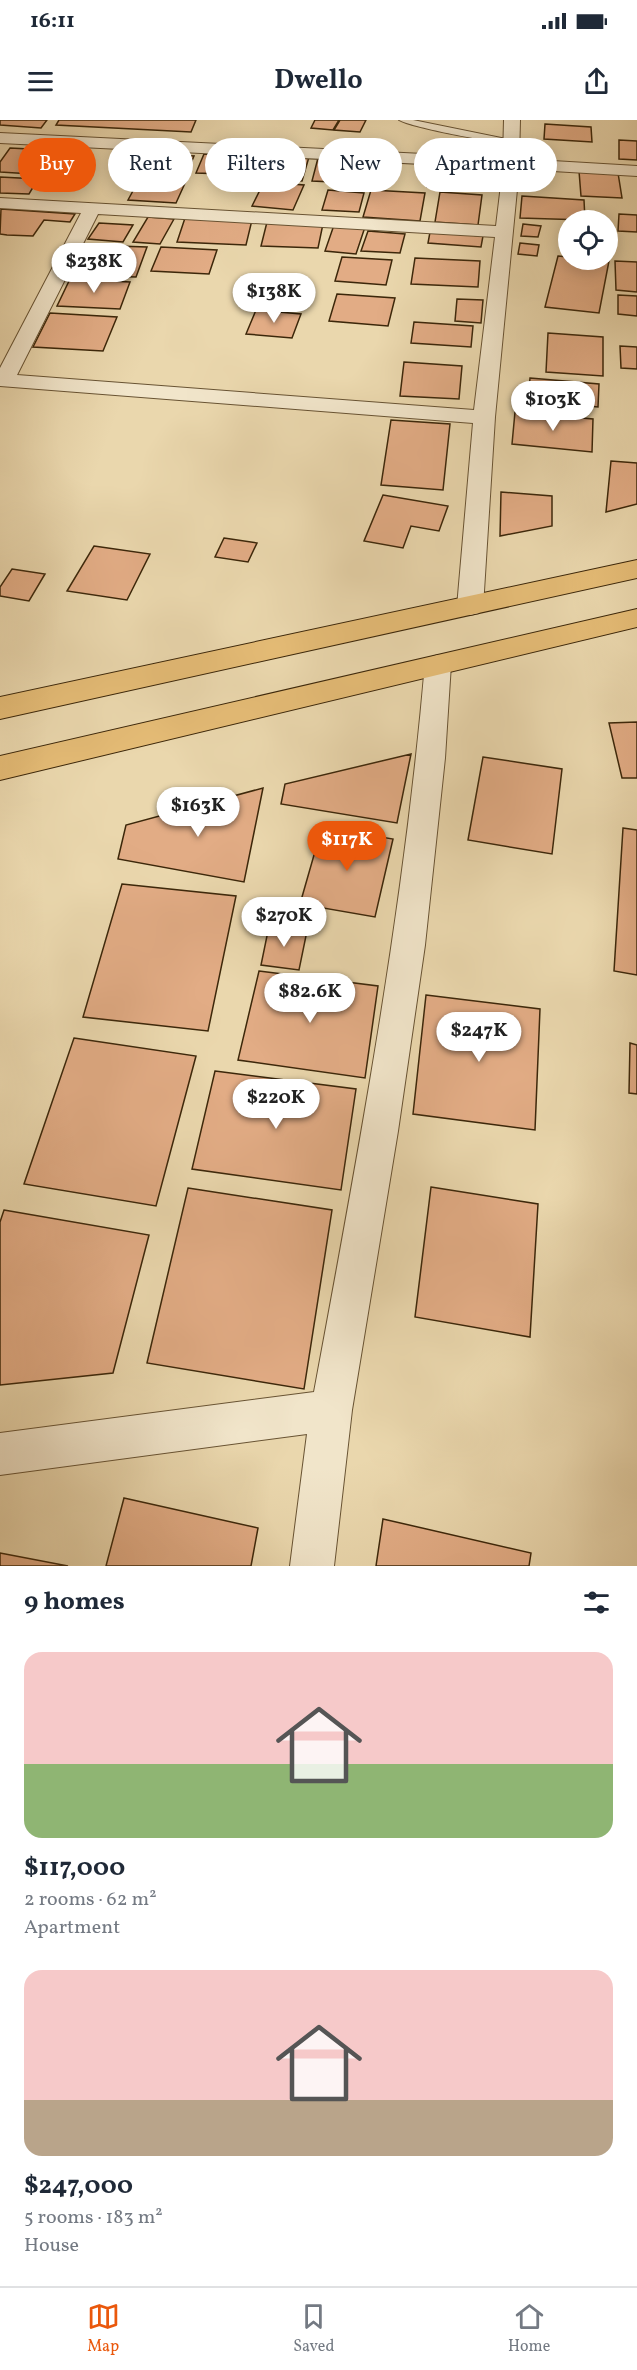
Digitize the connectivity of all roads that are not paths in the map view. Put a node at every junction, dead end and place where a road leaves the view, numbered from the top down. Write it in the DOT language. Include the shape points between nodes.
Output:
graph roads {
  1 [pos="403,120"];
  2 [pos="512,120"];
  3 [pos="0,138"];
  4 [pos="484,138"];
  5 [pos="512,138"];
  6 [pos="414,158"];
  7 [pos="557,168"];
  8 [pos="637,171"];
  9 [pos="508,192"];
  10 [pos="0,203"];
  11 [pos="92,208"];
  12 [pos="503,232"];
  13 [pos="2,380"];
  14 [pos="484,417"];
  15 [pos="637,569"];
  16 [pos="470,607"];
  17 [pos="637,618"];
  18 [pos="438,663"];
  19 [pos="0,708"];
  20 [pos="0,768"];
  21 [pos="331,1410"];
  22 [pos="0,1454"];
  23 [pos="312,1566"];
  1 -- 4 [label="lane"];
  2 -- 5 [label="street"];
  3 -- 6 [label="street"];
  7 -- 8 [label="street"];
  9 -- 12 [label="street"];
  10 -- 11 [label="street"];
  11 -- 12 [label="street"];
  11 -- 13 [label="street"];
  12 -- 14 [label="street"];
  13 -- 14 [label="street"];
  14 -- 16 [label="street"];
  15 -- 16 [label="highway"];
  16 -- 19 [label="highway"];
  17 -- 18 [label="highway"];
  18 -- 20 [label="highway"];
  18 -- 21 [label="street" via="432,773 395,1048"];
  21 -- 22 [label="street"];
  21 -- 23 [label="street"];
}
